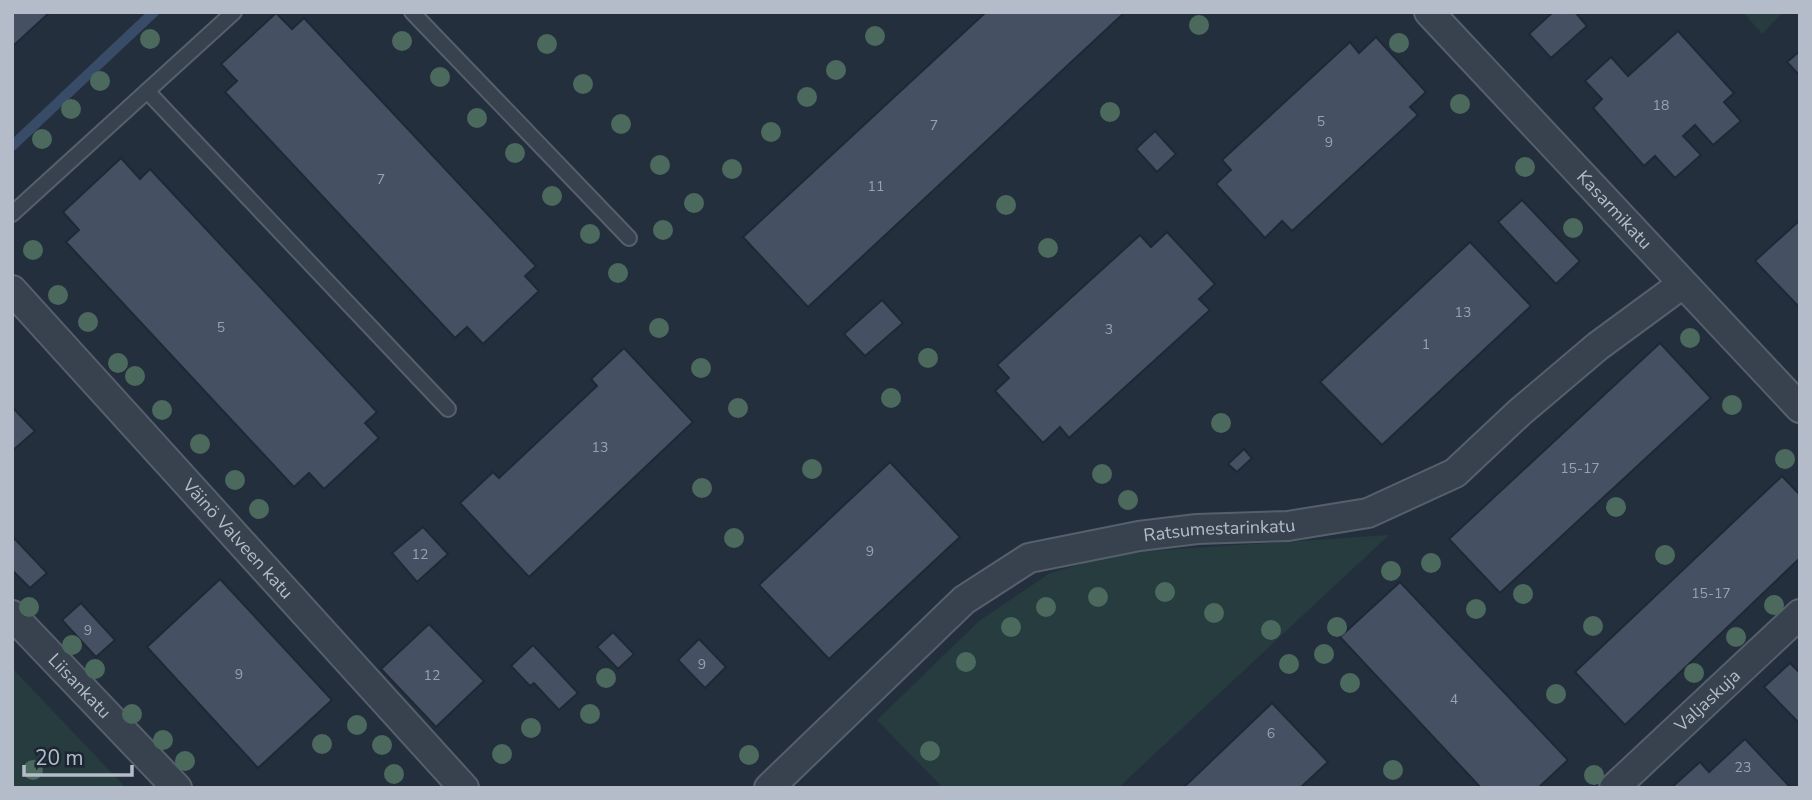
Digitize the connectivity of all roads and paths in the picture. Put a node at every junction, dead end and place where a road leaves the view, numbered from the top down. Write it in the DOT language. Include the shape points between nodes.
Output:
graph roads {
  1 [pos="234,12"];
  2 [pos="412,12"];
  3 [pos="1429,12"];
  4 [pos="147,92"];
  5 [pos="12,214"];
  6 [pos="629,238"];
  7 [pos="1681,285"];
  8 [pos="12,290"];
  9 [pos="1797,401"];
  10 [pos="448,409"];
  11 [pos="1800,614"];
  12 [pos="12,615"];
  13 [pos="177,788"];
  14 [pos="464,788"];
  15 [pos="769,788"];
  16 [pos="1614,788"];
  1 -- 4 [label="lane"];
  2 -- 6 [label="lane"];
  3 -- 7 [label="street, Kasarmikatu"];
  4 -- 5 [label="lane"];
  4 -- 10 [label="lane"];
  7 -- 9 [label="street, Kasarmikatu"];
  7 -- 15 [label="street, Ratsumestarinkatu" via="1598,346 1455,473 1368,513 1288,526 1139,536 1029,558 964,600"];
  8 -- 14 [label="street, Väinö Valveen katu"];
  11 -- 16 [label="street, Valjaskuja"];
  12 -- 13 [label="street, Liisankatu"];
}
